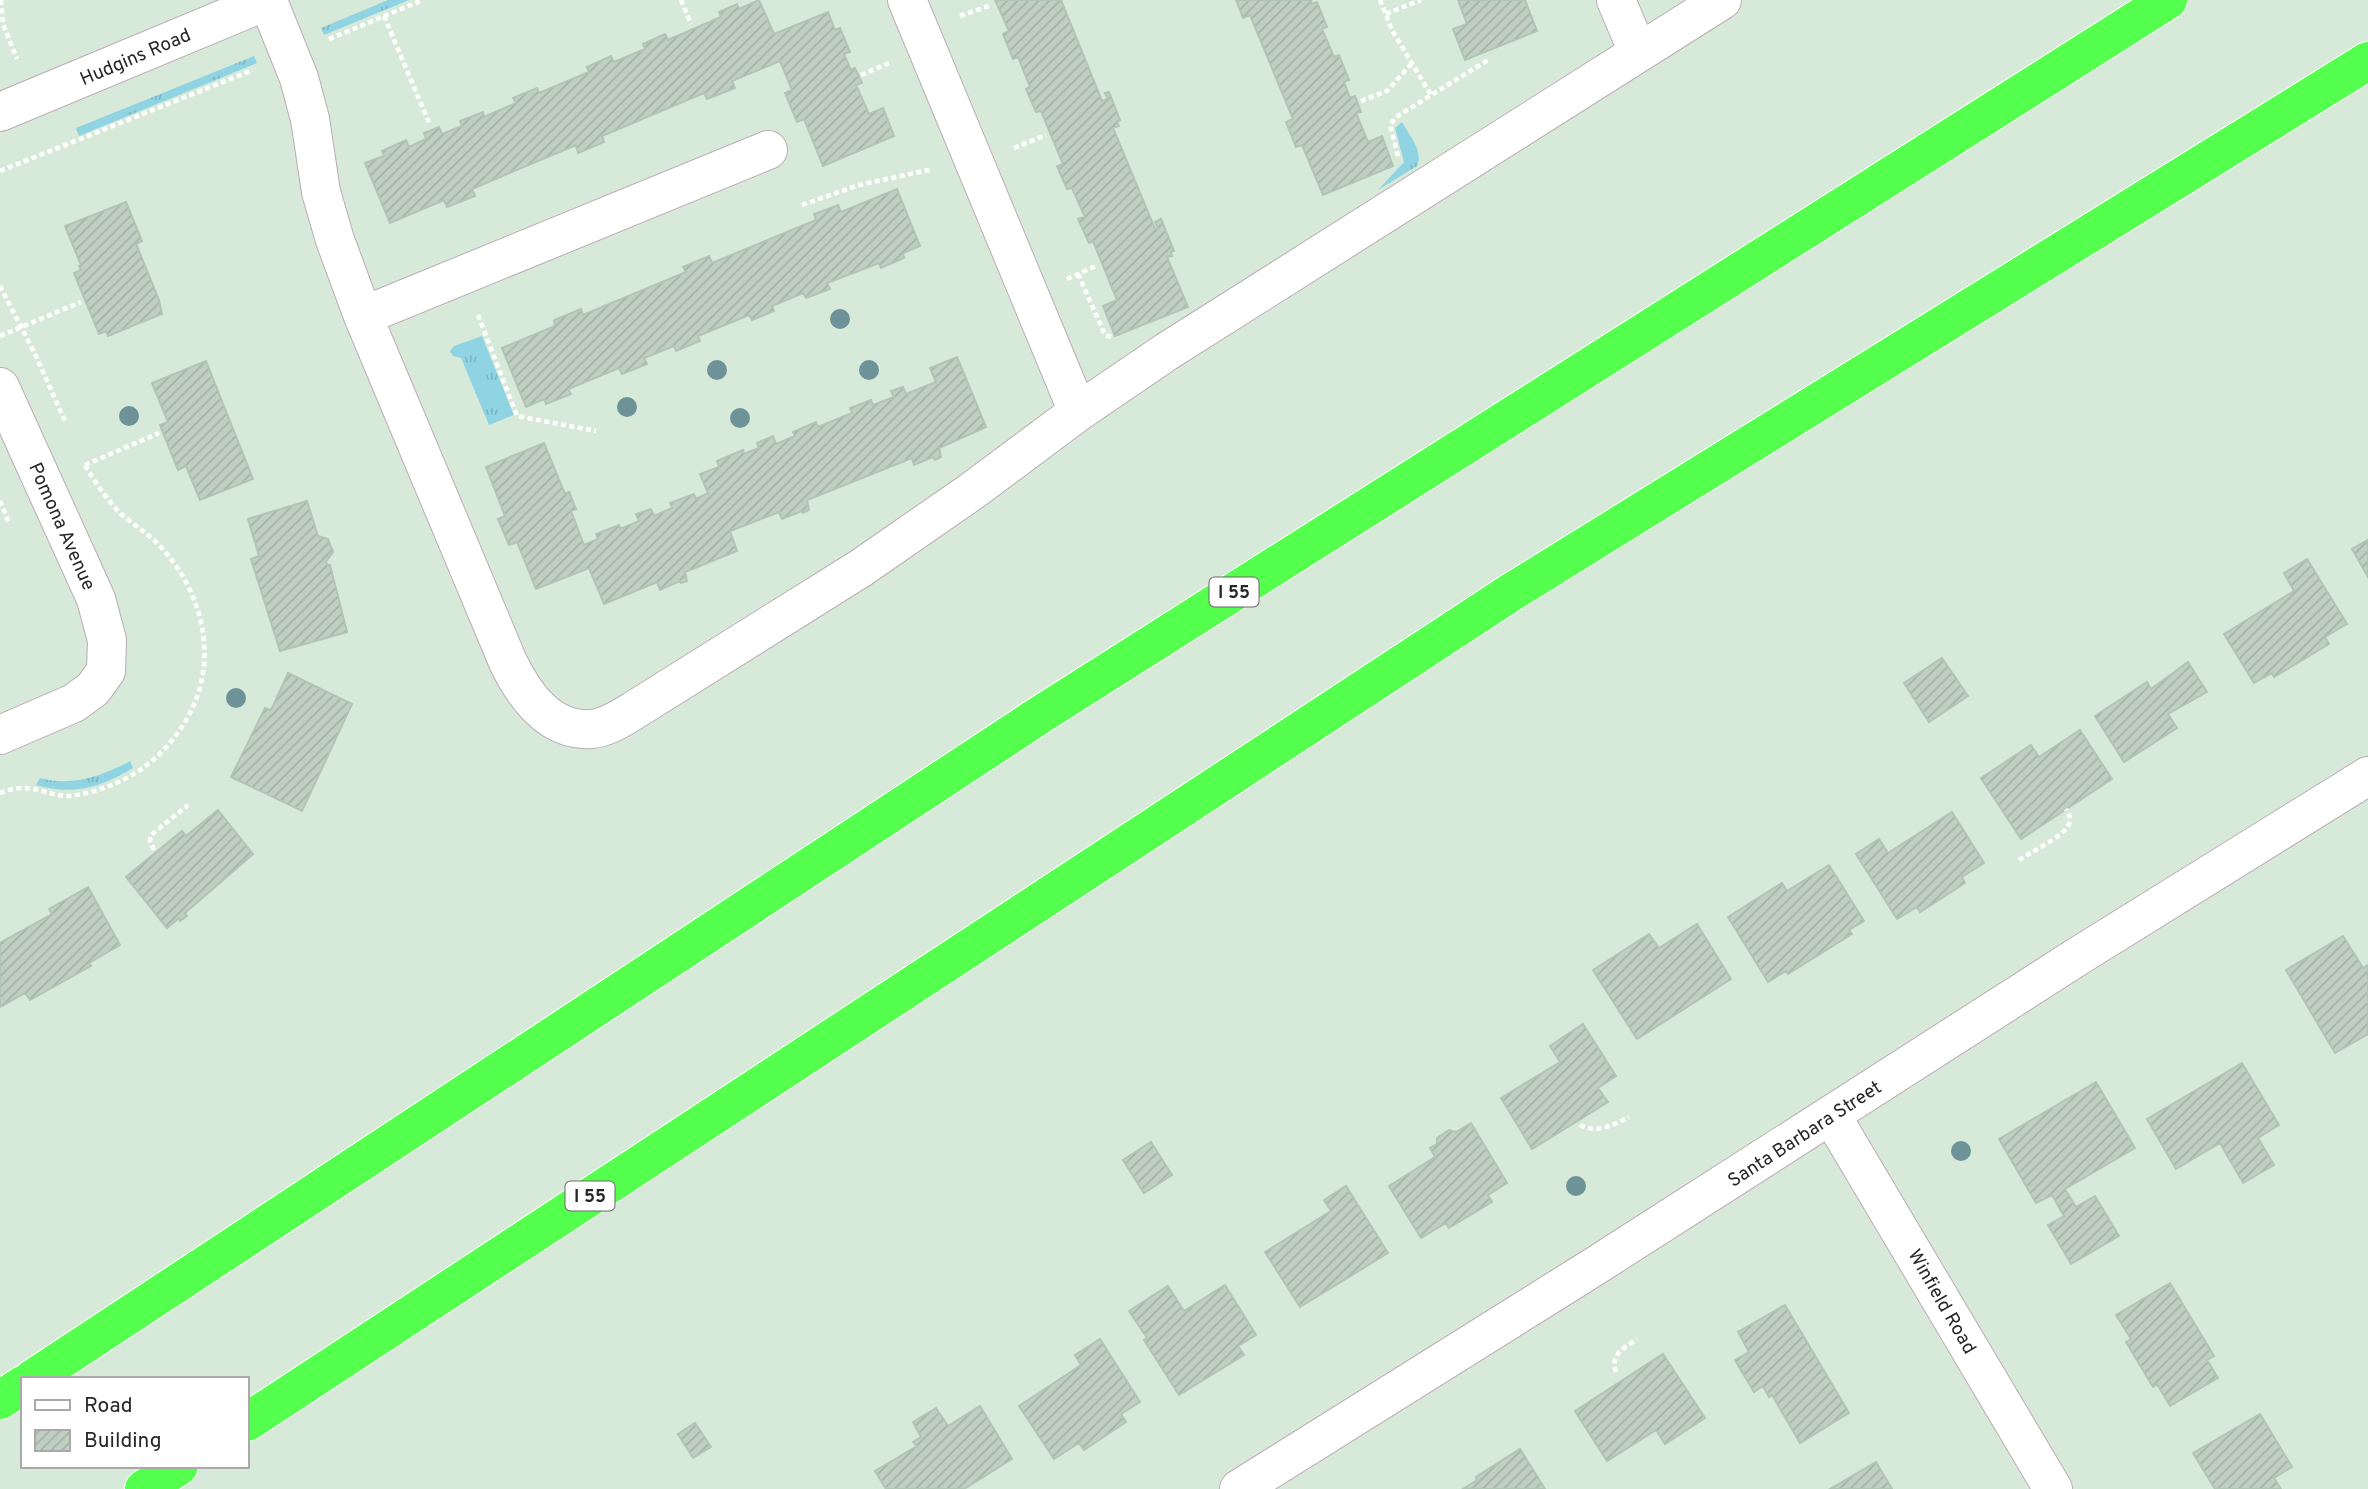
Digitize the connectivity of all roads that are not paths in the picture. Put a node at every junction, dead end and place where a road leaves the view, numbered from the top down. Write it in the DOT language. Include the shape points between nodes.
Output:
graph roads {
  1 [pos="268,0"];
  2 [pos="907,0"];
  3 [pos="1616,0"];
  4 [pos="1722,0"];
  5 [pos="2168,0"];
  6 [pos="1638,52"];
  7 [pos="2368,61"];
  8 [pos="17,105"];
  9 [pos="768,150"];
  10 [pos="363,316"];
  11 [pos="0,387"];
  12 [pos="1078,412"];
  13 [pos="0,735"];
  14 [pos="2368,776"];
  15 [pos="1831,1115"];
  16 [pos="35,1377"];
  17 [pos="21,1386"];
  18 [pos="0,1399"];
  19 [pos="248,1421"];
  20 [pos="176,1468"];
  21 [pos="1262,1483"];
  22 [pos="144,1489"];
  23 [pos="2053,1489"];
  1 -- 8 [label="street, Hudgins Road"];
  1 -- 10 [label="street" via="310,119 321,192"];
  2 -- 12 [label="street"];
  3 -- 6 [label="street"];
  4 -- 6 [label="street"];
  5 -- 16 [label="highway, I 55" via="1043,713"];
  6 -- 12 [label="street"];
  7 -- 19 [label="highway, I 55" via="1510,593"];
  9 -- 10 [label="street"];
  10 -- 12 [label="street" via="519,683 549,717 571,728 593,729 636,709 883,553"];
  11 -- 13 [label="street, Pomona Avenue" via="96,599 107,639 106,671 93,689 74,703"];
  14 -- 15 [label="street, Santa Barbara Street"];
  15 -- 21 [label="street, Santa Barbara Street"];
  15 -- 23 [label="street, Winfield Road"];
  17 -- 18 [label="highway"];
  20 -- 22 [label="highway"];
}
